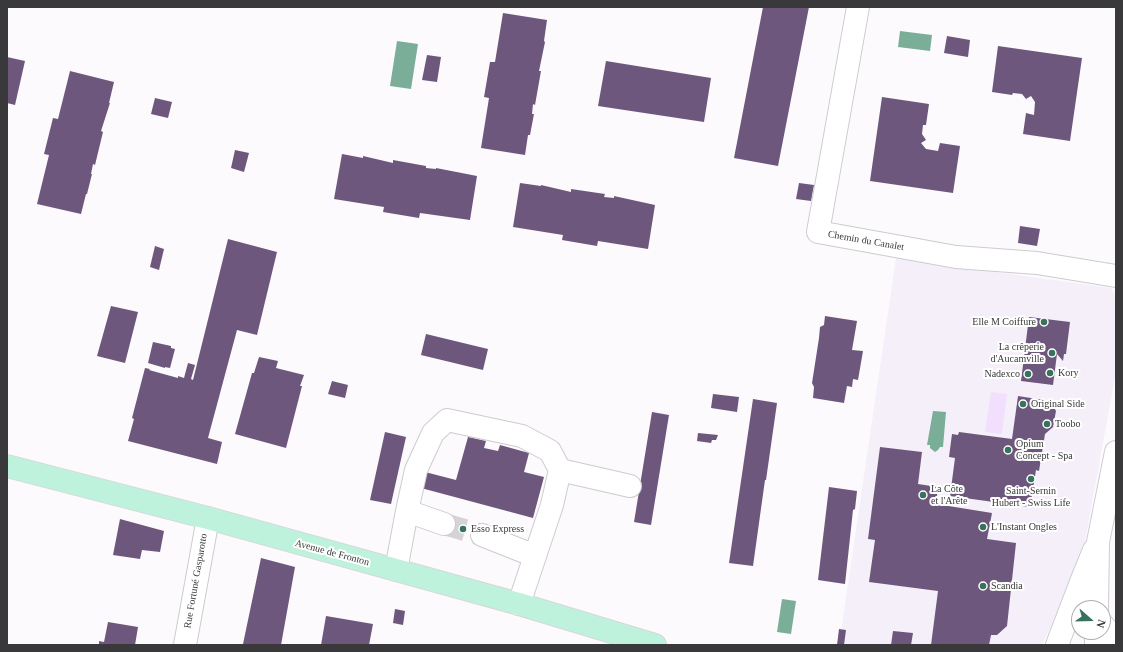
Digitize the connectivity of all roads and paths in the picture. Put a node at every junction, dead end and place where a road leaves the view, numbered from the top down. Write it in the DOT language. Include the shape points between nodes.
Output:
graph roads {
  1 [pos="858,7"];
  2 [pos="1116,276"];
  3 [pos="1116,452"];
  4 [pos="7,466"];
  5 [pos="560,470"];
  6 [pos="630,486"];
  7 [pos="407,511"];
  8 [pos="208,518"];
  9 [pos="444,524"];
  10 [pos="482,535"];
  11 [pos="1098,542"];
  12 [pos="535,556"];
  13 [pos="396,570"];
  14 [pos="1097,600"];
  15 [pos="518,604"];
  16 [pos="631,641"];
  17 [pos="185,645"];
  18 [pos="655,645"];
  19 [pos="1057,645"];
  1 -- 2 [label="street, Chemin du Canalet" via="818,232 956,257 1037,263"];
  3 -- 11 [label="street"];
  4 -- 8 [label="main road, Avenue de Fronton"];
  5 -- 6 [label="street"];
  5 -- 7 [label="street" via="550,451 522,436 447,420 433,433 416,470"];
  5 -- 12 [label="street" via="552,505"];
  7 -- 9 [label="street"];
  7 -- 13 [label="street"];
  8 -- 13 [label="main road, Avenue de Fronton"];
  8 -- 17 [label="street, Rue Fortuné Gasparotto"];
  10 -- 12 [label="street"];
  11 -- 14 [label="street"];
  11 -- 19 [label="street"];
  12 -- 15 [label="street"];
  13 -- 15 [label="main road, Avenue de Fronton"];
  15 -- 16 [label="main road, Avenue de Fronton"];
  16 -- 18 [label="main road, Avenue de Fronton"];
}
